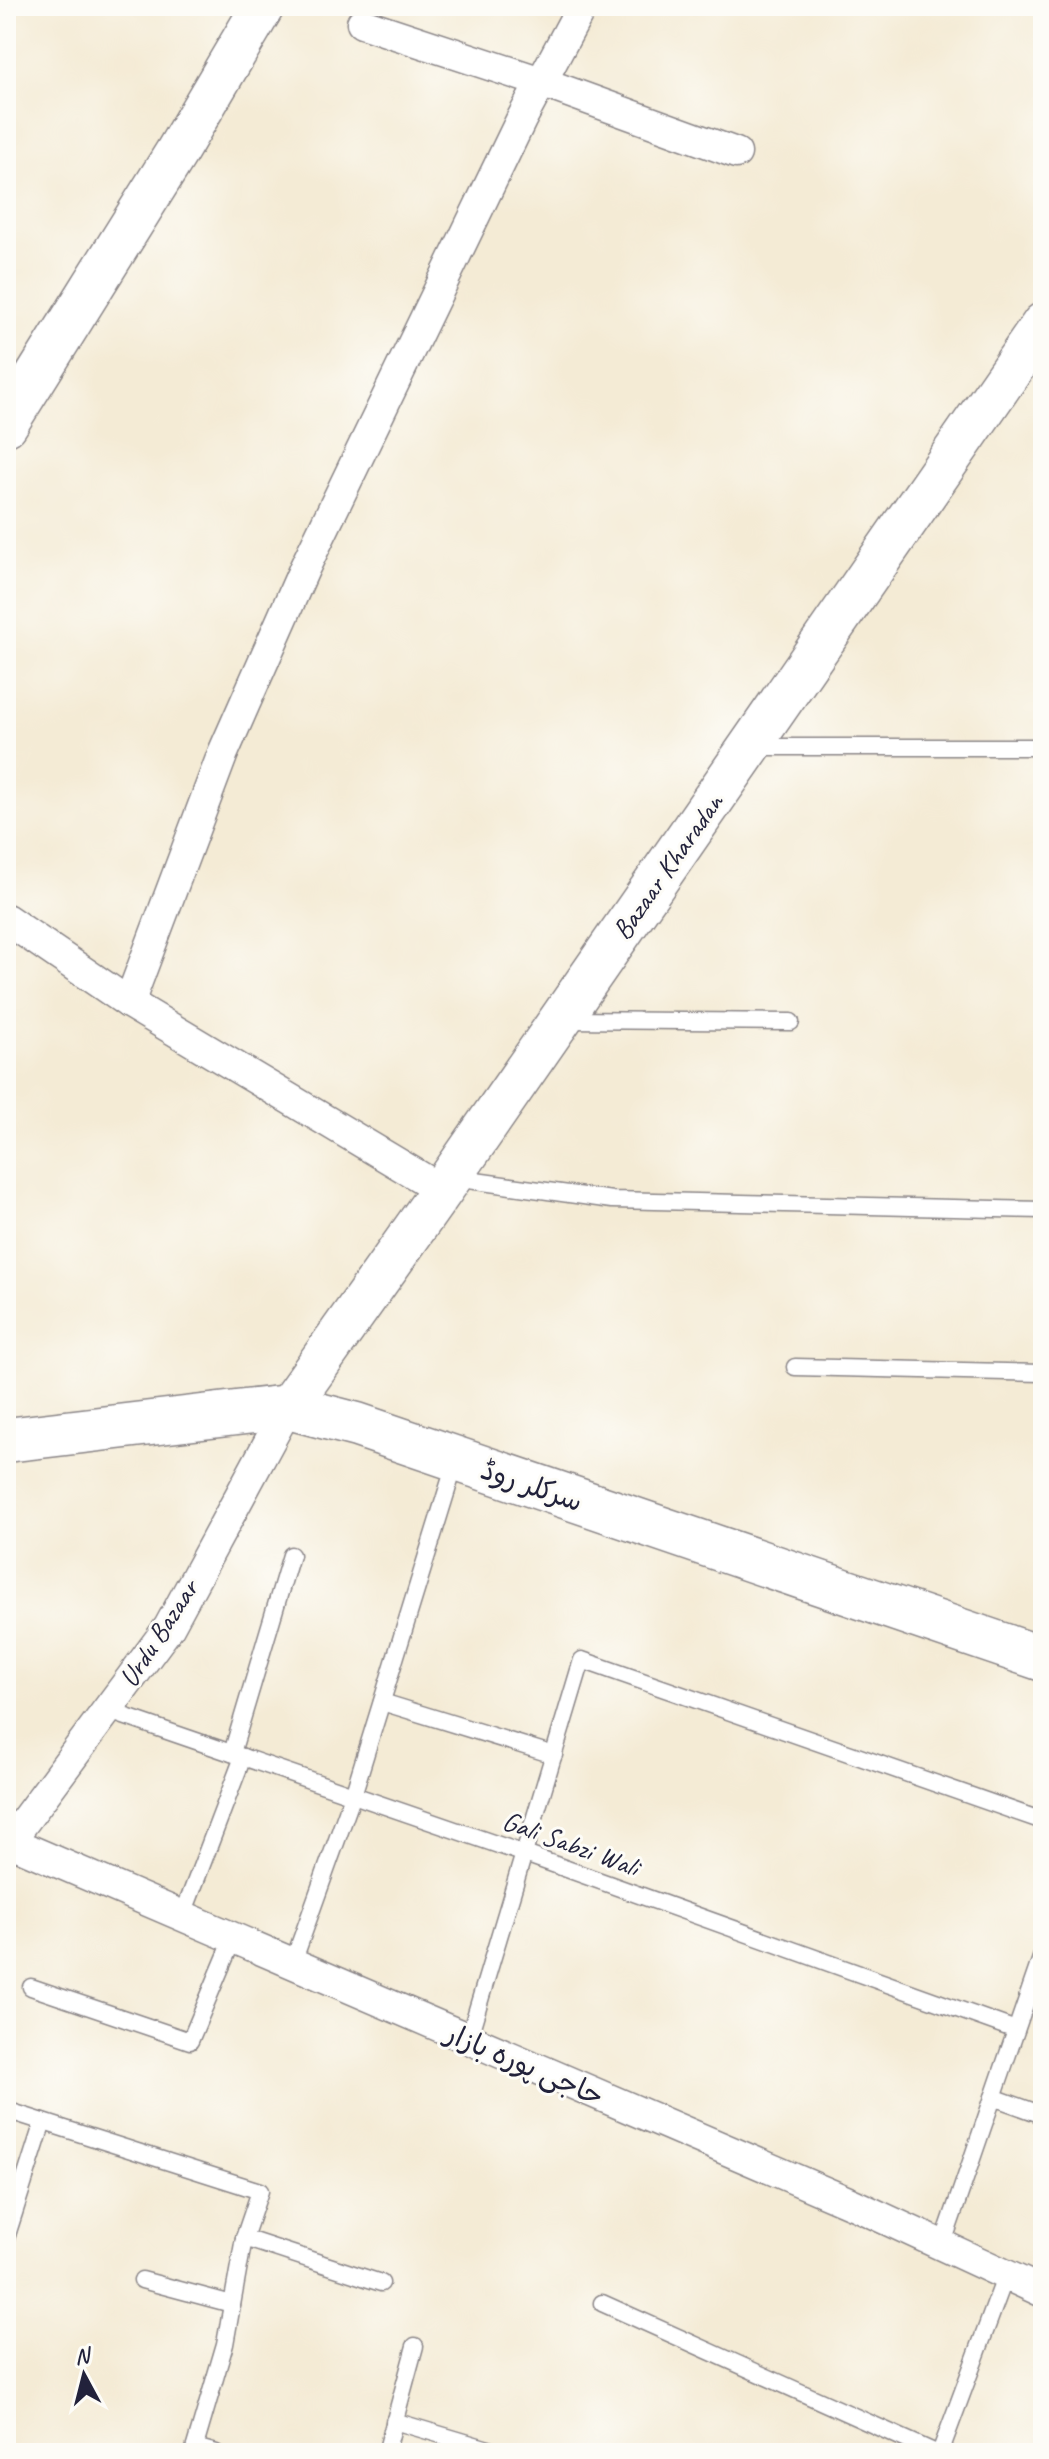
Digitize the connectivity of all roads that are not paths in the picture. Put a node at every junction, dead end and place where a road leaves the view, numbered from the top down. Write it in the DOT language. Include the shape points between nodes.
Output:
graph roads {
  1 [pos="263,6"];
  2 [pos="582,6"];
  3 [pos="362,23"];
  4 [pos="541,82"];
  5 [pos="736,153"];
  6 [pos="1043,324"];
  7 [pos="6,425"];
  8 [pos="749,747"];
  9 [pos="1043,747"];
  10 [pos="6,919"];
  11 [pos="129,1003"];
  12 [pos="560,1020"];
  13 [pos="791,1022"];
  14 [pos="446,1184"];
  15 [pos="1043,1210"];
  16 [pos="795,1367"];
  17 [pos="1043,1373"];
  18 [pos="288,1407"];
  19 [pos="6,1440"];
  20 [pos="457,1460"];
  21 [pos="291,1555"];
  22 [pos="1043,1659"];
  23 [pos="382,1702"];
  24 [pos="106,1710"];
  25 [pos="237,1755"];
  26 [pos="554,1755"];
  27 [pos="353,1795"];
  28 [pos="1043,1821"];
  29 [pos="7,1842"];
  30 [pos="525,1854"];
  31 [pos="182,1917"];
  32 [pos="233,1939"];
  33 [pos="1043,1952"];
  34 [pos="292,1965"];
  35 [pos="31,1987"];
  36 [pos="1016,2030"];
  37 [pos="468,2040"];
  38 [pos="993,2097"];
  39 [pos="6,2110"];
  40 [pos="1043,2115"];
  41 [pos="43,2122"];
  42 [pos="6,2238"];
  43 [pos="244,2238"];
  44 [pos="942,2246"];
  45 [pos="1006,2275"];
  46 [pos="142,2280"];
  47 [pos="381,2283"];
  48 [pos="1043,2292"];
  49 [pos="602,2303"];
  50 [pos="232,2304"];
  51 [pos="415,2346"];
  52 [pos="394,2421"];
  53 [pos="194,2450"];
  54 [pos="216,2453"];
  55 [pos="386,2453"];
  56 [pos="502,2453"];
  57 [pos="938,2453"];
  1 -- 7 [label="street"];
  2 -- 4 [label="street"];
  3 -- 4 [label="street"];
  4 -- 5 [label="street"];
  4 -- 11 [label="street" via="305,567 223,753"];
  6 -- 8 [label="street, Bazaar Kharadan"];
  8 -- 9 [label="lane"];
  8 -- 12 [label="street, Bazaar Kharadan"];
  10 -- 11 [label="street"];
  11 -- 14 [label="street"];
  12 -- 13 [label="lane"];
  12 -- 14 [label="street, Bazaar Kharadan"];
  14 -- 15 [label="lane" via="612,1200"];
  14 -- 18 [label="street, Bazaar Kharadan"];
  16 -- 17 [label="lane"];
  18 -- 19 [label="main road, سرکلر روڈ"];
  18 -- 20 [label="main road, سرکلر روڈ"];
  18 -- 24 [label="street, Urdu Bazaar" via="169,1627"];
  20 -- 22 [label="main road, سرکلر روڈ"];
  20 -- 23 [label="lane"];
  21 -- 25 [label="lane"];
  23 -- 26 [label="lane"];
  23 -- 27 [label="lane"];
  24 -- 25 [label="lane, Gali Sabzi Wali"];
  24 -- 29 [label="street, Urdu Bazaar"];
  25 -- 27 [label="lane, Gali Sabzi Wali"];
  25 -- 31 [label="lane"];
  26 -- 28 [label="lane" via="582,1660"];
  26 -- 30 [label="lane"];
  27 -- 30 [label="lane, Gali Sabzi Wali"];
  27 -- 34 [label="lane"];
  29 -- 31 [label="street, حاجی پورہ بازار"];
  30 -- 36 [label="lane, Gali Sabzi Wali"];
  30 -- 37 [label="lane"];
  31 -- 32 [label="street, حاجی پورہ بازار"];
  32 -- 34 [label="street, حاجی پورہ بازار"];
  32 -- 35 [label="lane" via="190,2041"];
  33 -- 36 [label="lane"];
  34 -- 37 [label="street, حاجی پورہ بازار"];
  36 -- 38 [label="lane"];
  37 -- 44 [label="street, حاجی پورہ بازار"];
  38 -- 40 [label="lane"];
  38 -- 44 [label="lane"];
  39 -- 41 [label="lane"];
  41 -- 42 [label="lane"];
  41 -- 43 [label="lane" via="260,2191"];
  43 -- 47 [label="lane"];
  43 -- 50 [label="lane"];
  44 -- 45 [label="street, حاجی پورہ بازار"];
  45 -- 48 [label="street, حاجی پورہ بازار"];
  45 -- 57 [label="lane"];
  46 -- 50 [label="lane"];
  49 -- 57 [label="lane"];
  50 -- 53 [label="lane"];
  51 -- 52 [label="lane"];
  52 -- 55 [label="lane"];
  52 -- 56 [label="lane"];
  53 -- 54 [label="lane"];
}
